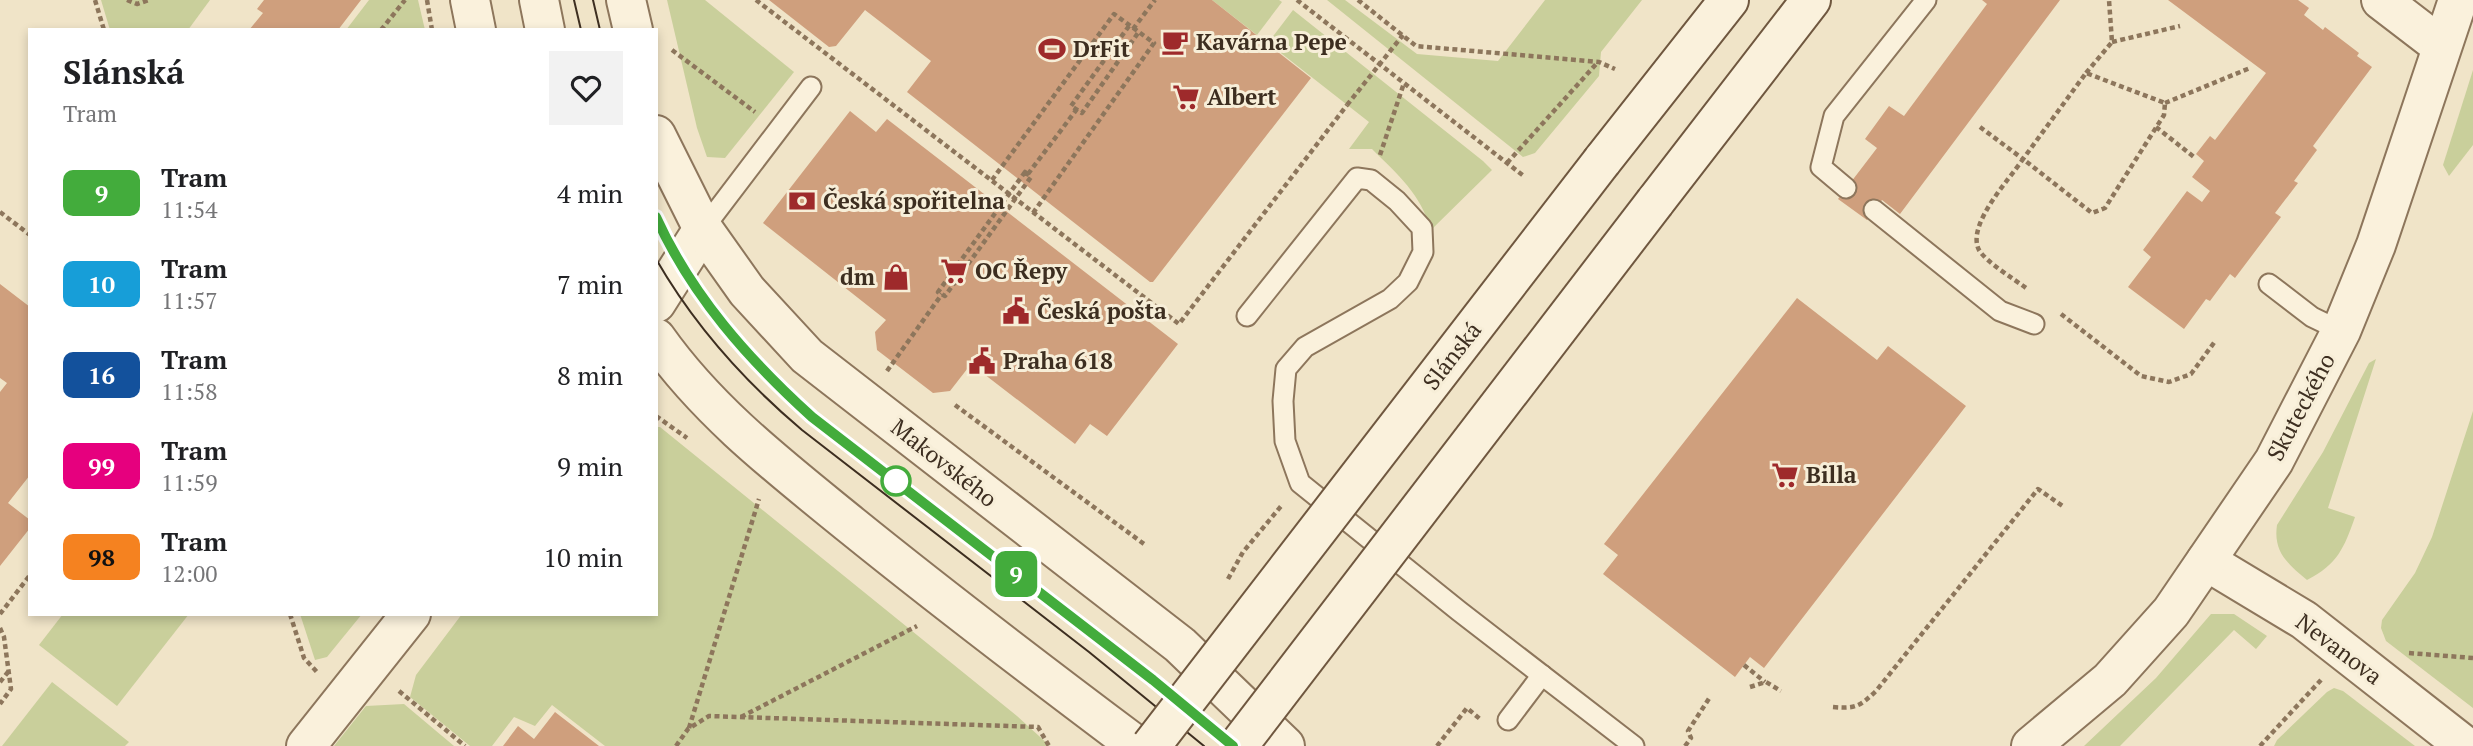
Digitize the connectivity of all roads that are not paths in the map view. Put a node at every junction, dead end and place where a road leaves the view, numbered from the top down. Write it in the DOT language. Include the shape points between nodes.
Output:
graph roads {
  1 [pos="470,0"];
  2 [pos="539,0"];
  3 [pos="626,0"];
  4 [pos="1729,0"];
  5 [pos="1811,0"];
  6 [pos="1926,0"];
  7 [pos="2381,0"];
  8 [pos="2458,0"];
  9 [pos="476,28"];
  10 [pos="545,28"];
  11 [pos="633,28"];
  12 [pos="2441,46"];
  13 [pos="811,87"];
  14 [pos="658,139"];
  15 [pos="1846,188"];
  16 [pos="1874,210"];
  17 [pos="703,229"];
  18 [pos="2269,284"];
  19 [pos="658,300"];
  20 [pos="1247,316"];
  21 [pos="2034,324"];
  22 [pos="2341,331"];
  23 [pos="658,341"];
  24 [pos="2206,561"];
  25 [pos="409,616"];
  26 [pos="1542,675"];
  27 [pos="1508,720"];
  28 [pos="306,746"];
  29 [pos="1137,746"];
  30 [pos="1151,746"];
  31 [pos="1238,746"];
  32 [pos="1285,746"];
  33 [pos="1634,746"];
  34 [pos="2031,746"];
  35 [pos="2465,746"];
  1 -- 9 [label="street"];
  2 -- 10 [label="street"];
  3 -- 11 [label="street"];
  4 -- 30 [label="street, Slánská, bridge"];
  5 -- 31 [label="street, bridge"];
  6 -- 15 [label="lane" via="1835,116 1821,167"];
  7 -- 12 [label="street"];
  8 -- 12 [label="street, Skuteckého"];
  12 -- 22 [label="street, Skuteckého" via="2376,245"];
  13 -- 17 [label="lane"];
  14 -- 17 [label="street, Makovského"];
  16 -- 21 [label="lane" via="2000,311"];
  17 -- 19 [label="street"];
  17 -- 32 [label="street, Makovského" via="747,291 807,356 1180,645"];
  18 -- 22 [label="lane" via="2312,317"];
  20 -- 26 [label="lane" via="1357,178 1371,180 1422,229 1423,252 1408,282 1390,299 1305,347 1286,369 1285,441 1300,483"];
  22 -- 24 [label="street, Skuteckého" via="2274,461"];
  23 -- 29 [label="street" via="719,414 775,463"];
  24 -- 34 [label="street, Skuteckého" via="2171,612 2110,680"];
  24 -- 35 [label="street, Nevanova" via="2304,620"];
  25 -- 28 [label="street"];
  26 -- 27 [label="lane"];
  26 -- 33 [label="lane"];
}
